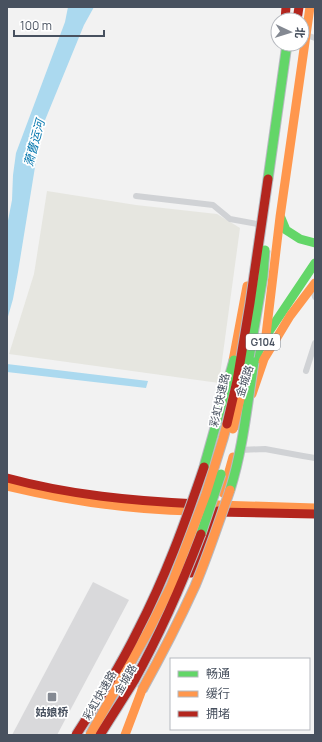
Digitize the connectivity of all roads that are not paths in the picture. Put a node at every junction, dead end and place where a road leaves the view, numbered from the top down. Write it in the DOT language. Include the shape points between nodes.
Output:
graph roads {
  1 [pos="310,7"];
  2 [pos="311,36"];
  3 [pos="280,52"];
  4 [pos="286,52"];
  5 [pos="293,52"];
  6 [pos="136,196"];
  7 [pos="280,217"];
  8 [pos="256,224"];
  9 [pos="315,243"];
  10 [pos="315,263"];
  11 [pos="263,276"];
  12 [pos="314,285"];
  13 [pos="315,297"];
  14 [pos="250,303"];
  15 [pos="266,336"];
  16 [pos="315,343"];
  17 [pos="264,359"];
  18 [pos="306,371"];
  19 [pos="221,428"];
  20 [pos="240,450"];
  21 [pos="315,458"];
  22 [pos="7,478"];
  23 [pos="7,486"];
  24 [pos="196,508"];
  25 [pos="219,508"];
  26 [pos="315,508"];
  27 [pos="315,514"];
  28 [pos="76,735"];
  29 [pos="81,735"];
  30 [pos="90,735"];
  31 [pos="100,735"];
  32 [pos="106,735"];
  33 [pos="125,735"];
  1 -- 2 [label="main road, 金城路"];
  2 -- 7 [label="main road, 金城路"];
  3 -- 8 [label="main road, 金城路"];
  4 -- 14 [label="main road, 彩虹快速路, bridge"];
  5 -- 11 [label="main road, 彩虹快速路, bridge"];
  6 -- 8 [label="street" via="213,206 230,218"];
  7 -- 9 [label="main road" via="286,230 300,239"];
  7 -- 15 [label="main road, 金城路"];
  8 -- 19 [label="main road, 金城路"];
  10 -- 15 [label="main road, G104"];
  11 -- 20 [label="main road, bridge" via="258,337"];
  11 -- 31 [label="main road, 彩虹快速路, bridge" via="239,408 211,507 179,589 158,633 138,673"];
  12 -- 13 [label="street"];
  12 -- 17 [label="main road, G104" via="290,316"];
  14 -- 28 [label="main road, bridge" via="186,523 138,630 112,678"];
  14 -- 30 [label="main road, 彩虹快速路, bridge" via="237,381 223,440 206,494 171,586"];
  15 -- 17 [label="main road, 金城路"];
  15 -- 19 [label="main road, G104"];
  16 -- 18 [label="street"];
  17 -- 25 [label="main road, 金城路"];
  19 -- 24 [label="main road, 金城路"];
  20 -- 21 [label="street" via="266,449"];
  20 -- 33 [label="main road, bridge" via="215,534 195,585 142,690"];
  22 -- 24 [label="main road" via="74,493"];
  23 -- 24 [label="main road" via="81,502 138,509"];
  24 -- 25 [label="main road"];
  24 -- 29 [label="main road, 金城路" via="143,632"];
  25 -- 26 [label="main road"];
  25 -- 27 [label="main road"];
  25 -- 32 [label="main road, 金城路" via="176,608"];
}
